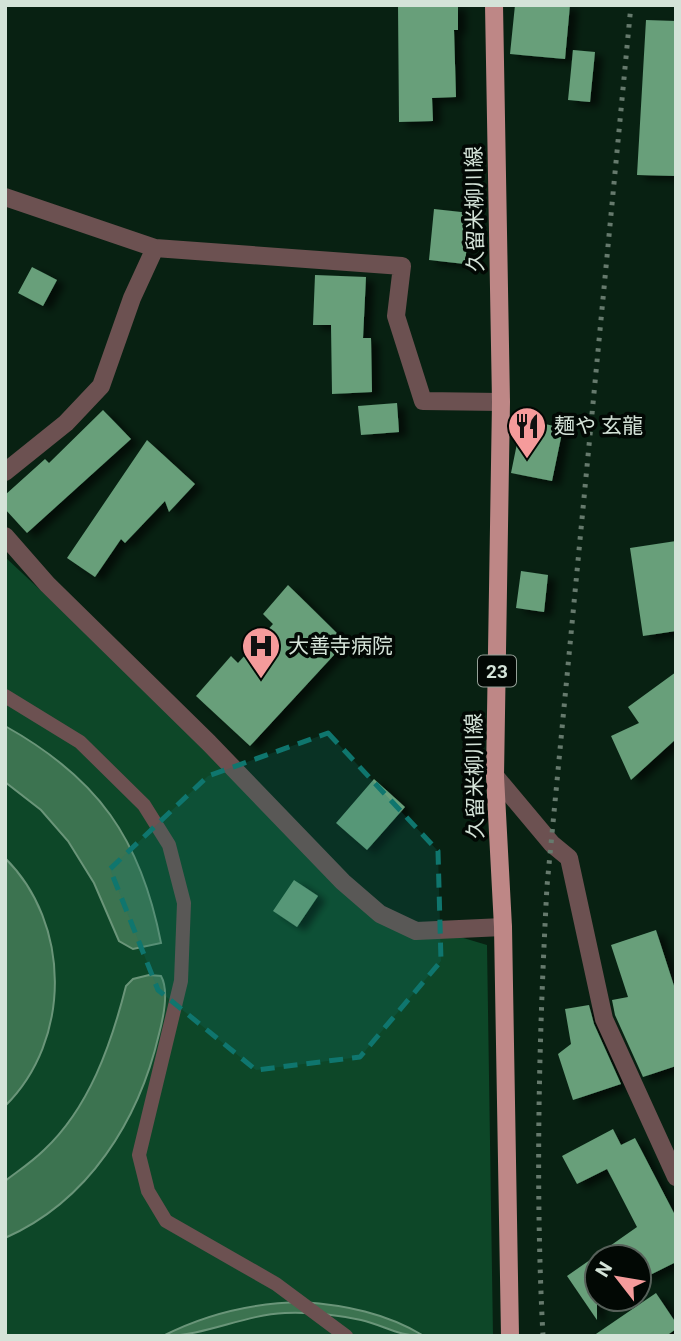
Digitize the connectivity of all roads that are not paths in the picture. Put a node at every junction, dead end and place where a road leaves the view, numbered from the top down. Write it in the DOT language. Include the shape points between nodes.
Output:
graph roads {
  1 [pos="494,5"];
  2 [pos="5,197"];
  3 [pos="155,248"];
  4 [pos="501,402"];
  5 [pos="5,472"];
  6 [pos="5,536"];
  7 [pos="5,696"];
  8 [pos="495,776"];
  9 [pos="503,927"];
  10 [pos="672,1154"];
  11 [pos="676,1177"];
  12 [pos="346,1336"];
  13 [pos="510,1336"];
  1 -- 4 [label="main road, 久留米柳川線 / 23"];
  2 -- 3 [label="street"];
  3 -- 4 [label="street" via="402,266 396,316 423,401"];
  3 -- 5 [label="street" via="101,386 66,423"];
  4 -- 8 [label="main road, 久留米柳川線 / 23"];
  6 -- 9 [label="street" via="47,584 380,914 416,931"];
  7 -- 12 [label="lane" via="80,742 144,805 169,845 184,903 181,981 139,1155 148,1191 166,1221 276,1284"];
  8 -- 9 [label="main road, 久留米柳川線 / 23"];
  8 -- 10 [label="street" via="551,844 569,858 604,1019"];
  9 -- 13 [label="main road, 久留米柳川線 / 23"];
  10 -- 11 [label="street"];
}
